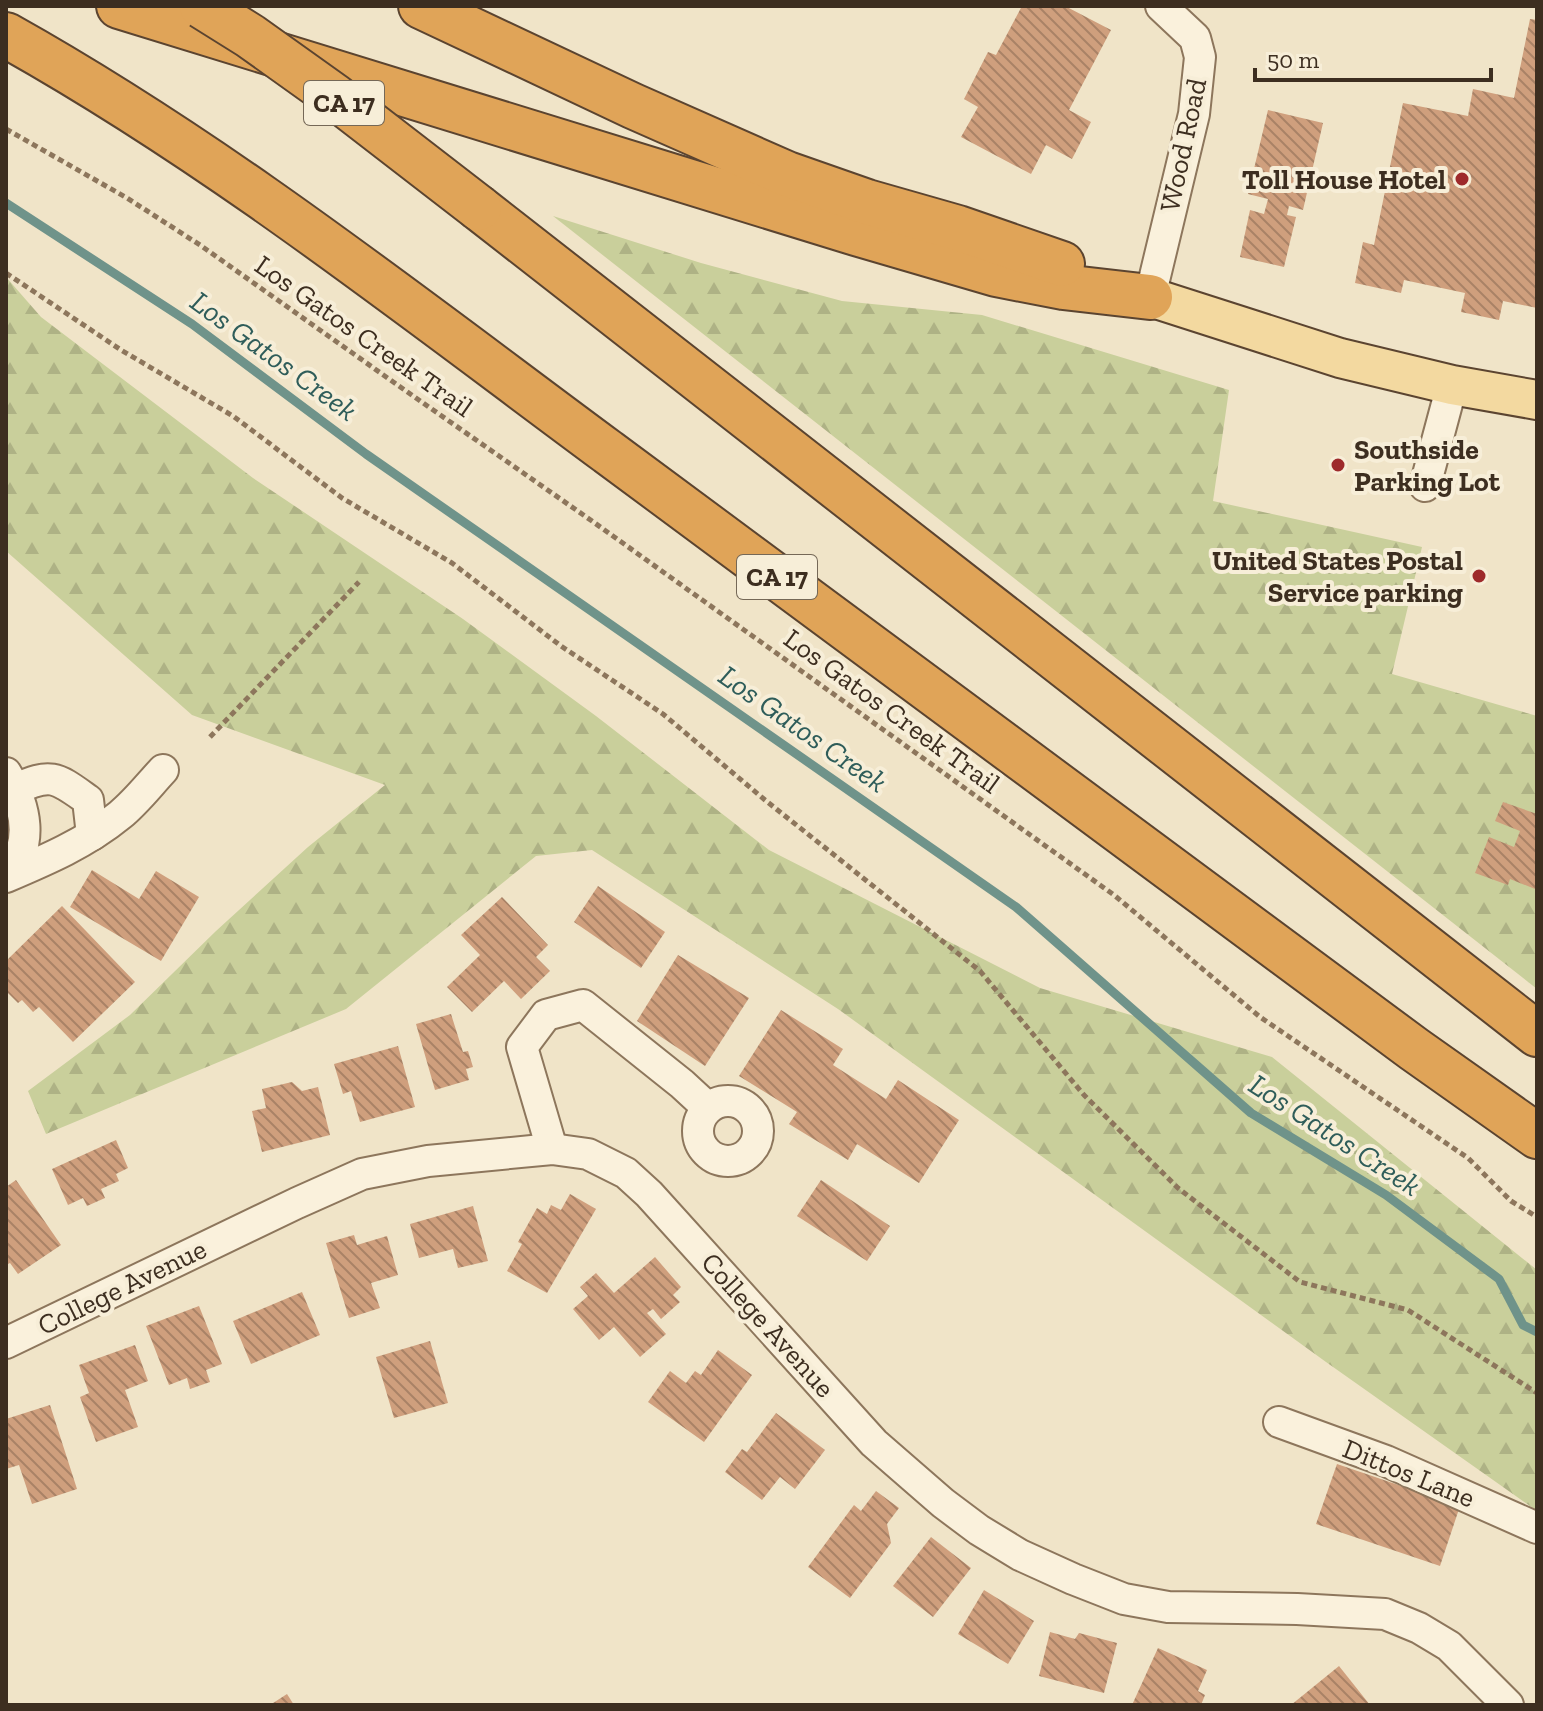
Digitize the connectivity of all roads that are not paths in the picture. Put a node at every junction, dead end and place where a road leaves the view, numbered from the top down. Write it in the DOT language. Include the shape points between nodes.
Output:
graph roads {
  1 [pos="119,6"];
  2 [pos="202,6"];
  3 [pos="421,6"];
  4 [pos="1161,6"];
  5 [pos="6,35"];
  6 [pos="1150,297"];
  7 [pos="1452,385"];
  8 [pos="1537,400"];
  9 [pos="1425,486"];
  10 [pos="163,770"];
  11 [pos="11,781"];
  12 [pos="92,835"];
  13 [pos="6,877"];
  14 [pos="1537,1034"];
  15 [pos="708,1108"];
  16 [pos="1537,1136"];
  17 [pos="552,1149"];
  18 [pos="6,1343"];
  19 [pos="1279,1422"];
  20 [pos="1537,1528"];
  21 [pos="1508,1705"];
  1 -- 6 [label="highway" via="996,274"];
  2 -- 14 [label="highway, CA 17, bridge" via="325,89"];
  3 -- 6 [label="highway" via="787,174"];
  4 -- 6 [label="street, Wood Road" via="1195,38 1200,57 1194,114"];
  5 -- 16 [label="highway, CA 17" via="135,112 284,213"];
  6 -- 7 [label="main road" via="1340,358"];
  7 -- 8 [label="main road"];
  7 -- 9 [label="street"];
  10 -- 12 [label="street" via="122,814"];
  11 -- 12 [label="street" via="62,781 88,800"];
  11 -- 13 [label="street" via="23,808 25,832"];
  12 -- 13 [label="street"];
  15 -- 17 [label="street" via="583,1005 546,1015 522,1047"];
  17 -- 18 [label="street, College Avenue" via="428,1161 362,1174"];
  17 -- 21 [label="street, College Avenue" via="588,1154 626,1173 874,1443 943,1503 1020,1555 1124,1599 1168,1607 1385,1614 1449,1646"];
  19 -- 20 [label="street, Dittos Lane" via="1386,1461"];
}
